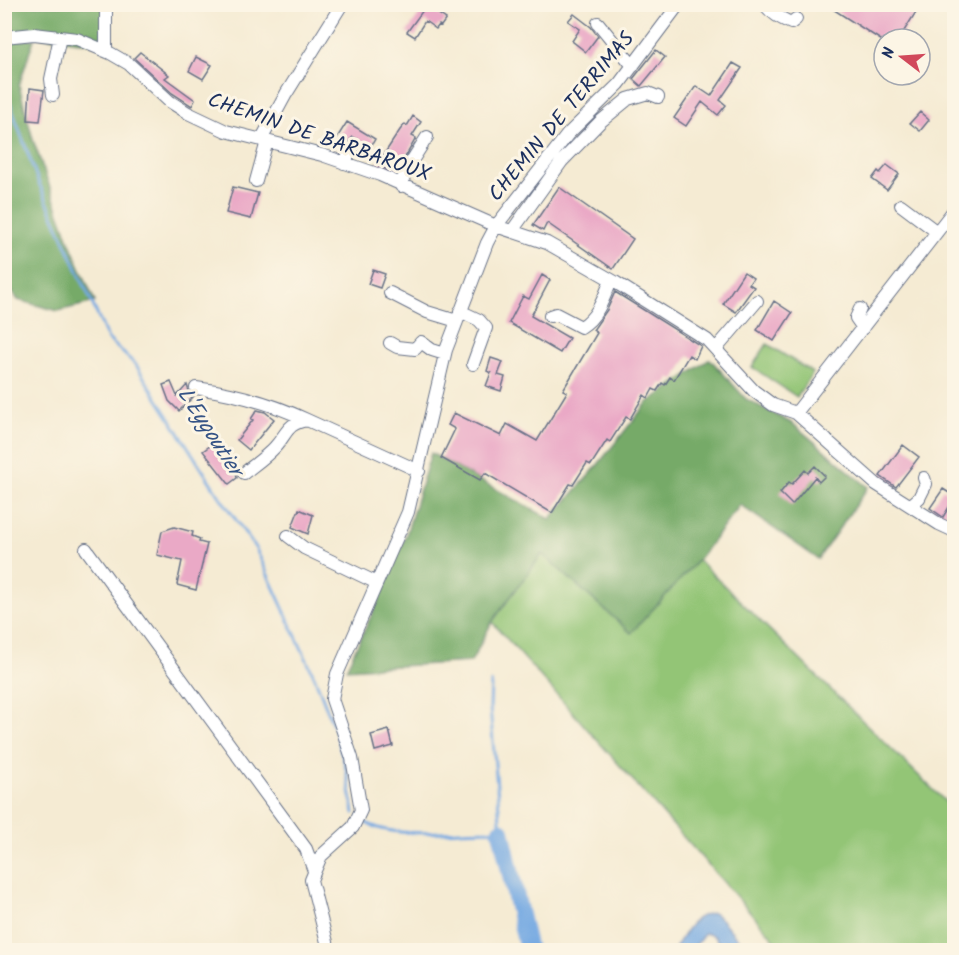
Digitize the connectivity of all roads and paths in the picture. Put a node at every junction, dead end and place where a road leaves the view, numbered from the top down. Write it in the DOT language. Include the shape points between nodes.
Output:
graph roads {
  1 [pos="106,4"];
  2 [pos="342,4"];
  3 [pos="679,4"];
  4 [pos="764,4"];
  5 [pos="796,19"];
  6 [pos="598,23"];
  7 [pos="4,37"];
  8 [pos="60,37"];
  9 [pos="106,51"];
  10 [pos="633,66"];
  11 [pos="53,95"];
  12 [pos="658,97"];
  13 [pos="427,137"];
  14 [pos="264,141"];
  15 [pos="354,146"];
  16 [pos="344,163"];
  17 [pos="256,181"];
  18 [pos="401,186"];
  19 [pos="901,205"];
  20 [pos="954,210"];
  21 [pos="496,226"];
  22 [pos="512,231"];
  23 [pos="937,232"];
  24 [pos="611,280"];
  25 [pos="390,293"];
  26 [pos="758,301"];
  27 [pos="860,309"];
  28 [pos="458,316"];
  29 [pos="550,316"];
  30 [pos="863,328"];
  31 [pos="390,343"];
  32 [pos="716,349"];
  33 [pos="445,354"];
  34 [pos="473,364"];
  35 [pos="196,388"];
  36 [pos="796,413"];
  37 [pos="307,420"];
  38 [pos="419,471"];
  39 [pos="244,473"];
  40 [pos="924,478"];
  41 [pos="911,506"];
  42 [pos="954,531"];
  43 [pos="288,536"];
  44 [pos="86,549"];
  45 [pos="376,583"];
  46 [pos="314,871"];
  47 [pos="329,951"];
  1 -- 9 [label="street"];
  2 -- 14 [label="street" via="286,94"];
  3 -- 10 [label="street, CHEMIN DE TERRIMAS"];
  4 -- 5 [label="street" via="776,16 791,23"];
  6 -- 10 [label="street"];
  7 -- 8 [label="street, CHEMIN DE BARBAROUX"];
  8 -- 9 [label="street, CHEMIN DE BARBAROUX" via="77,39"];
  8 -- 11 [label="street" via="51,79"];
  9 -- 14 [label="street, CHEMIN DE BARBAROUX" via="129,64 188,113 226,131"];
  10 -- 21 [label="street, CHEMIN DE TERRIMAS" via="568,134"];
  12 -- 22 [label="street" via="648,93 628,99 600,122 562,161"];
  13 -- 18 [label="street" via="406,170"];
  14 -- 16 [label="street, CHEMIN DE BARBAROUX"];
  14 -- 17 [label="street"];
  15 -- 16 [label="street"];
  16 -- 18 [label="street, CHEMIN DE BARBAROUX"];
  18 -- 21 [label="street, CHEMIN DE BARBAROUX"];
  19 -- 23 [label="street"];
  20 -- 23 [label="street"];
  21 -- 22 [label="street, CHEMIN DE BARBAROUX"];
  21 -- 28 [label="street, CHEMIN DE TERRIMAS"];
  22 -- 24 [label="street, CHEMIN DE BARBAROUX" via="547,243"];
  23 -- 30 [label="street"];
  24 -- 29 [label="street" via="597,312 581,327 556,314"];
  24 -- 32 [label="street, CHEMIN DE BARBAROUX"];
  25 -- 28 [label="street" via="427,312"];
  26 -- 32 [label="street"];
  27 -- 30 [label="street" via="856,318"];
  28 -- 33 [label="street, CHEMIN DE TERRIMAS"];
  28 -- 34 [label="street" via="479,320 486,328"];
  30 -- 36 [label="street"];
  31 -- 33 [label="street" via="416,349 421,342"];
  32 -- 36 [label="street, CHEMIN DE BARBAROUX" via="754,391 773,405"];
  33 -- 38 [label="street, CHEMIN DE TERRIMAS"];
  35 -- 37 [label="street" via="281,407"];
  36 -- 41 [label="street, CHEMIN DE BARBAROUX" via="876,484"];
  37 -- 38 [label="street"];
  37 -- 39 [label="street" via="297,421 276,446"];
  38 -- 45 [label="street, CHEMIN DE TERRIMAS" via="408,512"];
  40 -- 41 [label="street" via="926,484"];
  41 -- 42 [label="street, CHEMIN DE BARBAROUX"];
  43 -- 45 [label="street" via="304,548"];
  44 -- 46 [label="street" via="306,849"];
  45 -- 46 [label="street, CHEMIN DE TERRIMAS" via="337,674 332,699 352,758 361,810 353,827 321,856"];
  46 -- 47 [label="street" via="311,880"];
}
